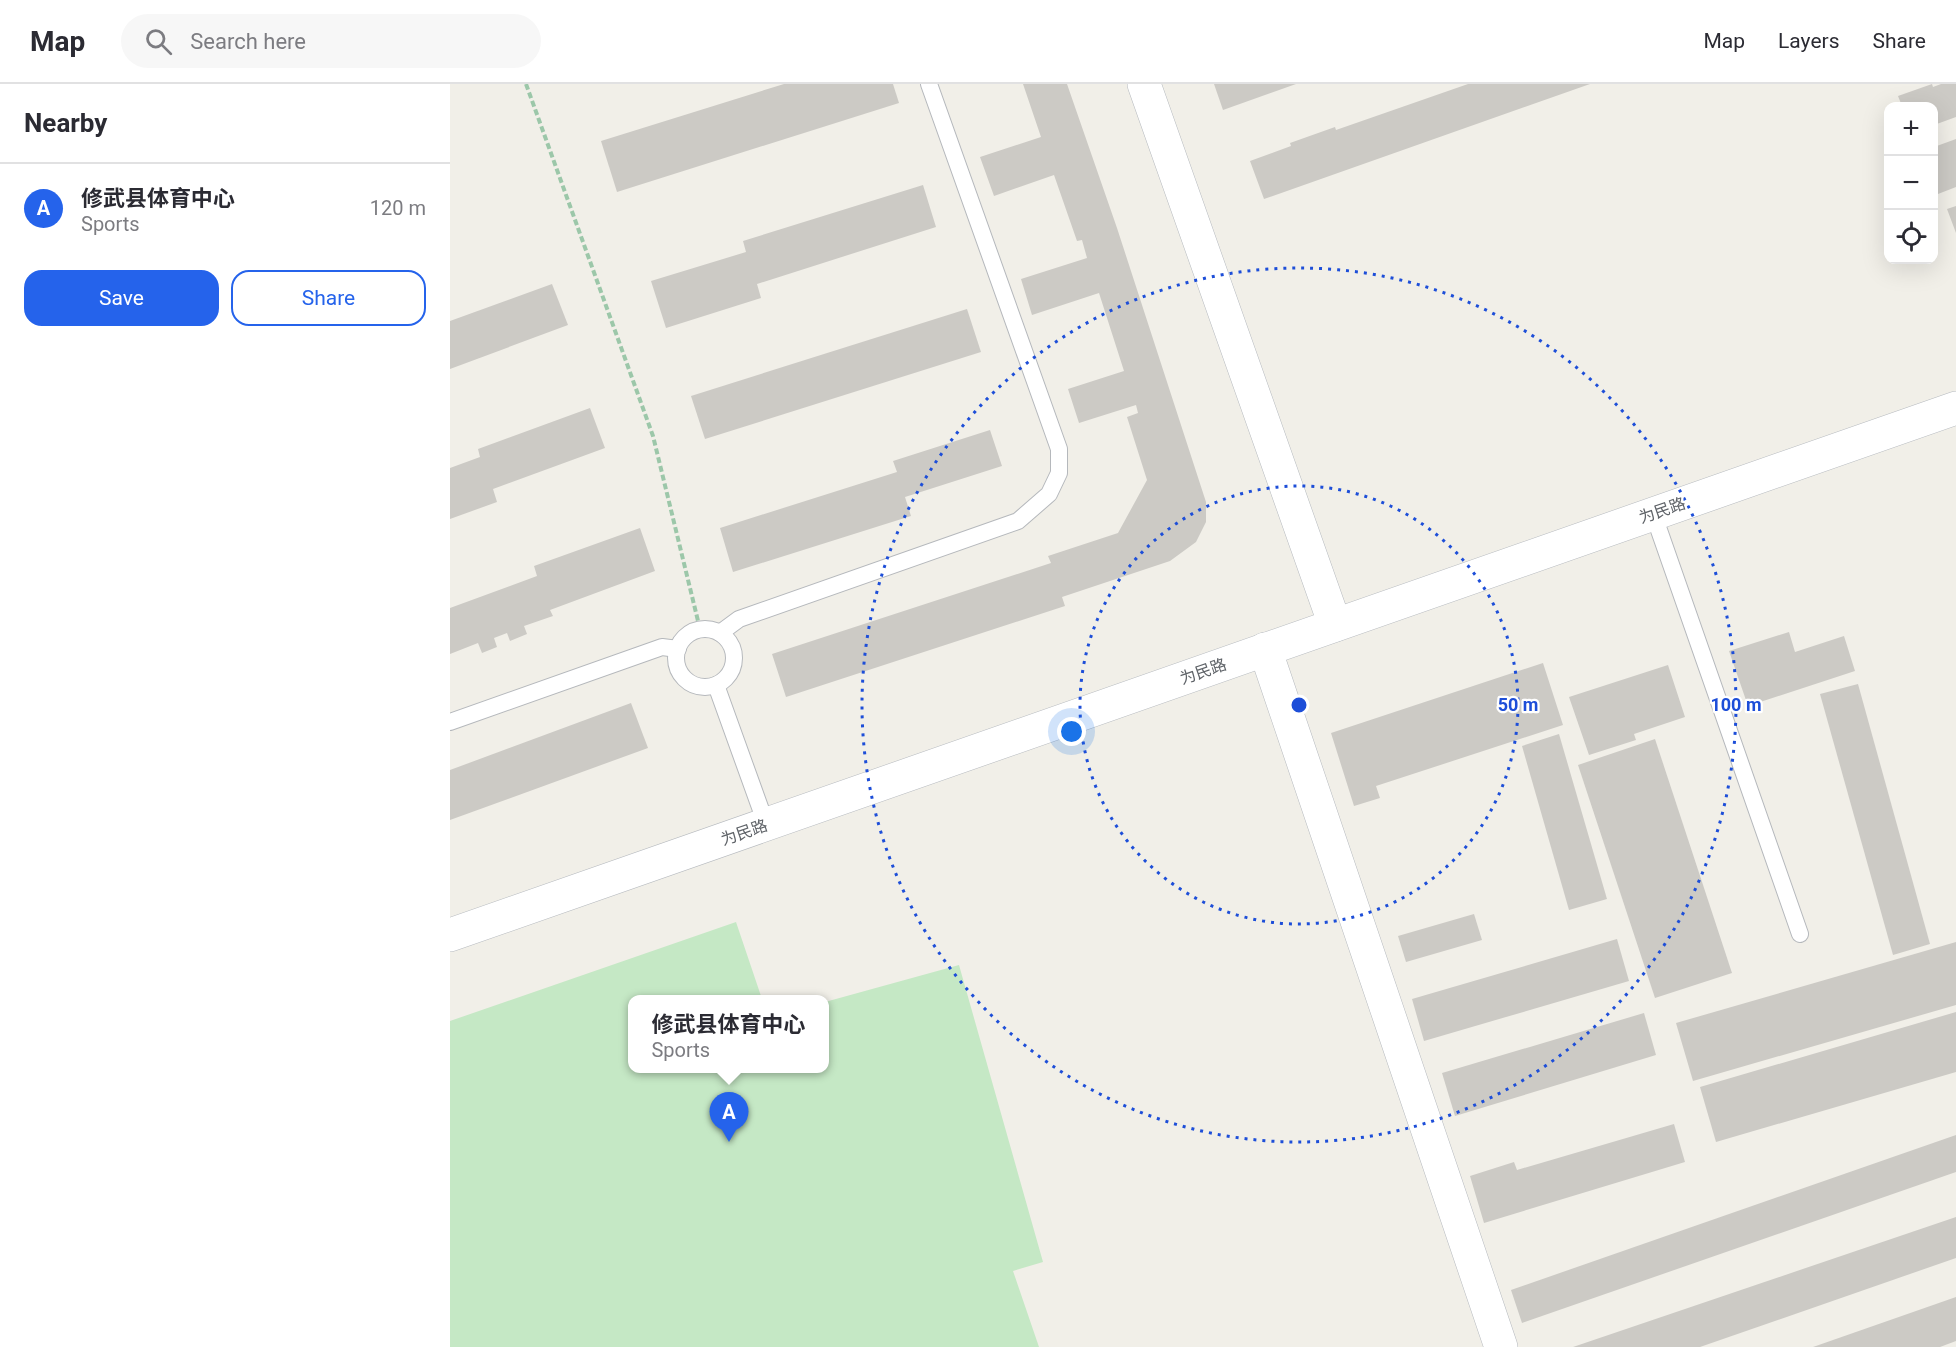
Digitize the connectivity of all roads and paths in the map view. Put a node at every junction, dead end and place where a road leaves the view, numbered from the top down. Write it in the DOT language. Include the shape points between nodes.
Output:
graph roads {
  1 [pos="525,84"];
  2 [pos="929,84"];
  3 [pos="1144,84"];
  4 [pos="1956,408"];
  5 [pos="1653,513"];
  6 [pos="1335,625"];
  7 [pos="700,628"];
  8 [pos="720,633"];
  9 [pos="678,649"];
  10 [pos="1265,649"];
  11 [pos="716,685"];
  12 [pos="450,722"];
  13 [pos="766,824"];
  14 [pos="1800,934"];
  15 [pos="450,935"];
  16 [pos="1502,1347"];
  1 -- 7 [label="path" via="653,436"];
  2 -- 8 [label="lane" via="1059,448 1059,473 1049,494 1018,521 740,619"];
  3 -- 6 [label="main road"];
  4 -- 5 [label="main road, 为民路"];
  5 -- 6 [label="main road, 为民路"];
  5 -- 14 [label="lane"];
  6 -- 10 [label="main road, 为民路"];
  7 -- 8 [label="lane"];
  7 -- 9 [label="lane" via="688,633"];
  8 -- 11 [label="lane" via="733,648 734,659 726,679"];
  9 -- 11 [label="lane" via="677,668 684,679 695,685"];
  9 -- 12 [label="lane" via="662,647"];
  10 -- 13 [label="main road, 为民路"];
  10 -- 16 [label="main road"];
  11 -- 13 [label="lane"];
  13 -- 15 [label="main road, 为民路"];
}
